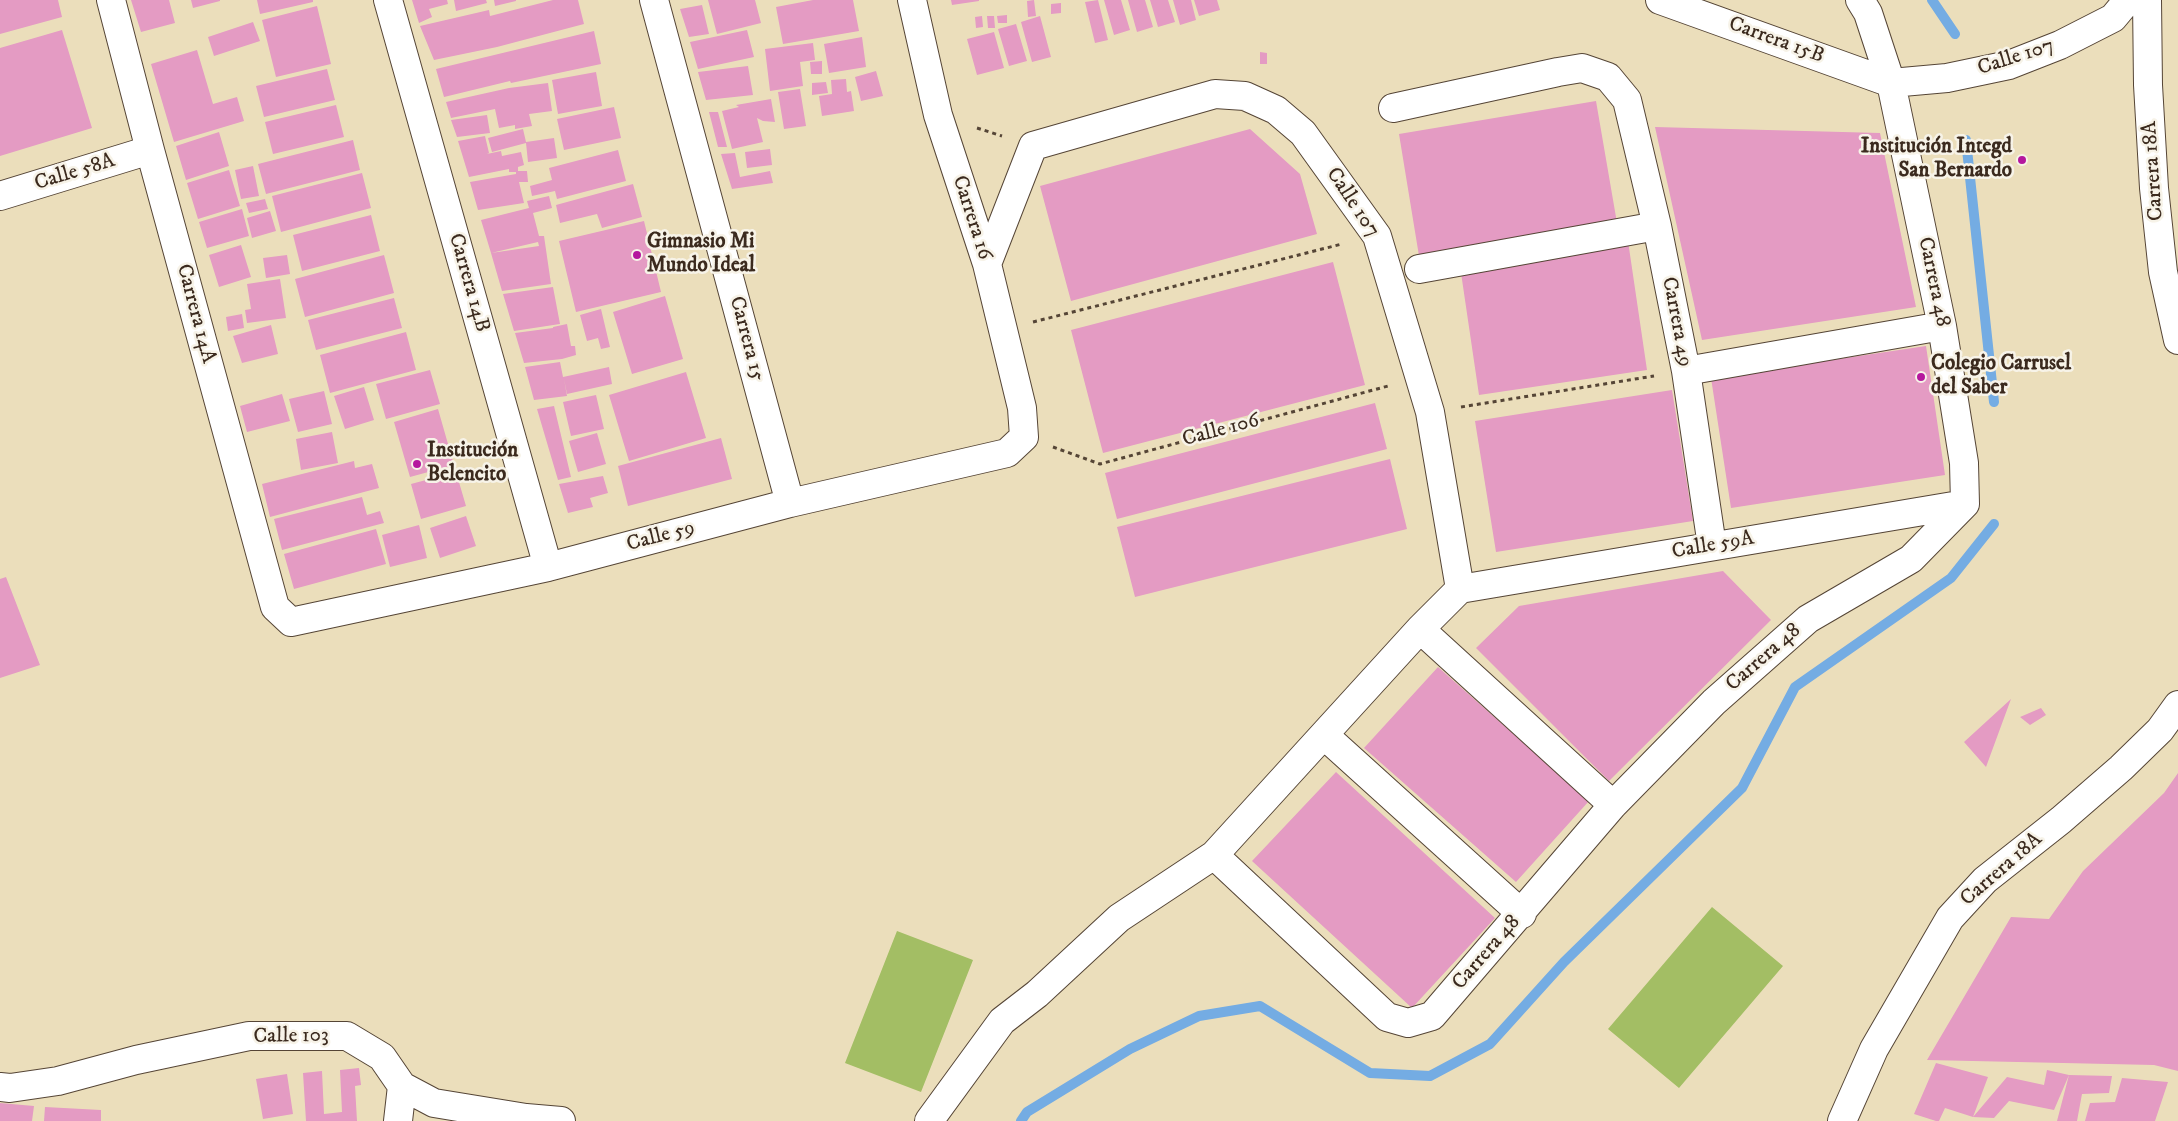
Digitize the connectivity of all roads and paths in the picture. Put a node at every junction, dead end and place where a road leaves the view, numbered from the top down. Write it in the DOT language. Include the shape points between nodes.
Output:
graph roads {
  1 [pos="111,0"];
  2 [pos="388,0"];
  3 [pos="654,0"];
  4 [pos="912,0"];
  5 [pos="1660,0"];
  6 [pos="1860,0"];
  7 [pos="2147,0"];
  8 [pos="2116,6"];
  9 [pos="1891,82"];
  10 [pos="1393,108"];
  11 [pos="938,115"];
  12 [pos="1033,146"];
  13 [pos="150,150"];
  14 [pos="2166,190"];
  15 [pos="0,196"];
  16 [pos="1657,226"];
  17 [pos="1377,236"];
  18 [pos="987,264"];
  19 [pos="1419,269"];
  20 [pos="1942,326"];
  21 [pos="1003,330"];
  22 [pos="2178,340"];
  23 [pos="1686,371"];
  24 [pos="1420,377"];
  25 [pos="1430,412"];
  26 [pos="1024,437"];
  27 [pos="790,503"];
  28 [pos="1965,504"];
  29 [pos="1712,546"];
  30 [pos="548,567"];
  31 [pos="1460,589"];
  32 [pos="291,622"];
  33 [pos="1420,629"];
  34 [pos="2178,706"];
  35 [pos="1324,735"];
  36 [pos="1614,805"];
  37 [pos="1214,856"];
  38 [pos="1522,914"];
  39 [pos="402,1086"];
  40 [pos="0,1087"];
  41 [pos="526,1119"];
  42 [pos="398,1121"];
  43 [pos="561,1121"];
  44 [pos="929,1121"];
  45 [pos="1842,1121"];
  1 -- 13 [label="street, Carrera 14A"];
  2 -- 30 [label="street, Carrera 14B"];
  3 -- 27 [label="street, Carrera 15"];
  4 -- 11 [label="street, Carrera 16"];
  5 -- 9 [label="street, Carrera 15B"];
  6 -- 9 [label="street, Carrera 48" via="1868,13"];
  7 -- 14 [label="street, Carrera 18A" via="2148,85"];
  8 -- 9 [label="street, Calle 107" via="2060,45 2009,64 1948,78"];
  9 -- 20 [label="street, Carrera 48"];
  10 -- 16 [label="street, Carrera 49" via="1582,68 1608,77 1627,100"];
  11 -- 12 [label="path"];
  11 -- 18 [label="street, Carrera 16"];
  12 -- 17 [label="street, Calle 107" via="1215,94 1245,96 1276,110 1303,133"];
  12 -- 18 [label="street"];
  13 -- 15 [label="street, Calle 58A"];
  13 -- 32 [label="street, Carrera 14A" via="275,607"];
  14 -- 22 [label="street, Carrera 18A" via="2163,272"];
  16 -- 19 [label="street"];
  16 -- 23 [label="street, Carrera 49"];
  17 -- 21 [label="path"];
  17 -- 24 [label="street, Calle 107"];
  18 -- 21 [label="street, Carrera 16"];
  20 -- 23 [label="street"];
  20 -- 28 [label="street, Carrera 48" via="1964,463"];
  21 -- 26 [label="street, Carrera 16" via="1022,408"];
  23 -- 25 [label="path"];
  23 -- 29 [label="street, Carrera 49"];
  24 -- 25 [label="street, Calle 107"];
  24 -- 26 [label="path, Calle 106" via="1100,464"];
  25 -- 31 [label="street, Calle 107"];
  26 -- 27 [label="street, Calle 59" via="1007,453"];
  27 -- 30 [label="street, Calle 59"];
  28 -- 29 [label="street, Calle 59A"];
  28 -- 36 [label="street, Carrera 48" via="1911,559 1808,620 1714,702"];
  29 -- 31 [label="street, Calle 59A"];
  30 -- 32 [label="street, Calle 59"];
  31 -- 33 [label="street"];
  33 -- 35 [label="street"];
  33 -- 36 [label="street"];
  34 -- 45 [label="street, Carrera 18A" via="2160,730 2121,768 1985,880 1950,918 1874,1049"];
  35 -- 37 [label="street"];
  35 -- 38 [label="street"];
  36 -- 38 [label="street, Carrera 48"];
  37 -- 38 [label="street, Carrera 48" via="1387,1017 1408,1022 1432,1016"];
  37 -- 44 [label="street" via="1119,918 1038,994 1002,1021"];
  39 -- 40 [label="street, Calle 103" via="382,1057 347,1036 249,1036 136,1060 58,1081"];
  39 -- 41 [label="street, Calle 103" via="434,1103"];
  39 -- 42 [label="street"];
  41 -- 43 [label="street, Calle 103"];
}
